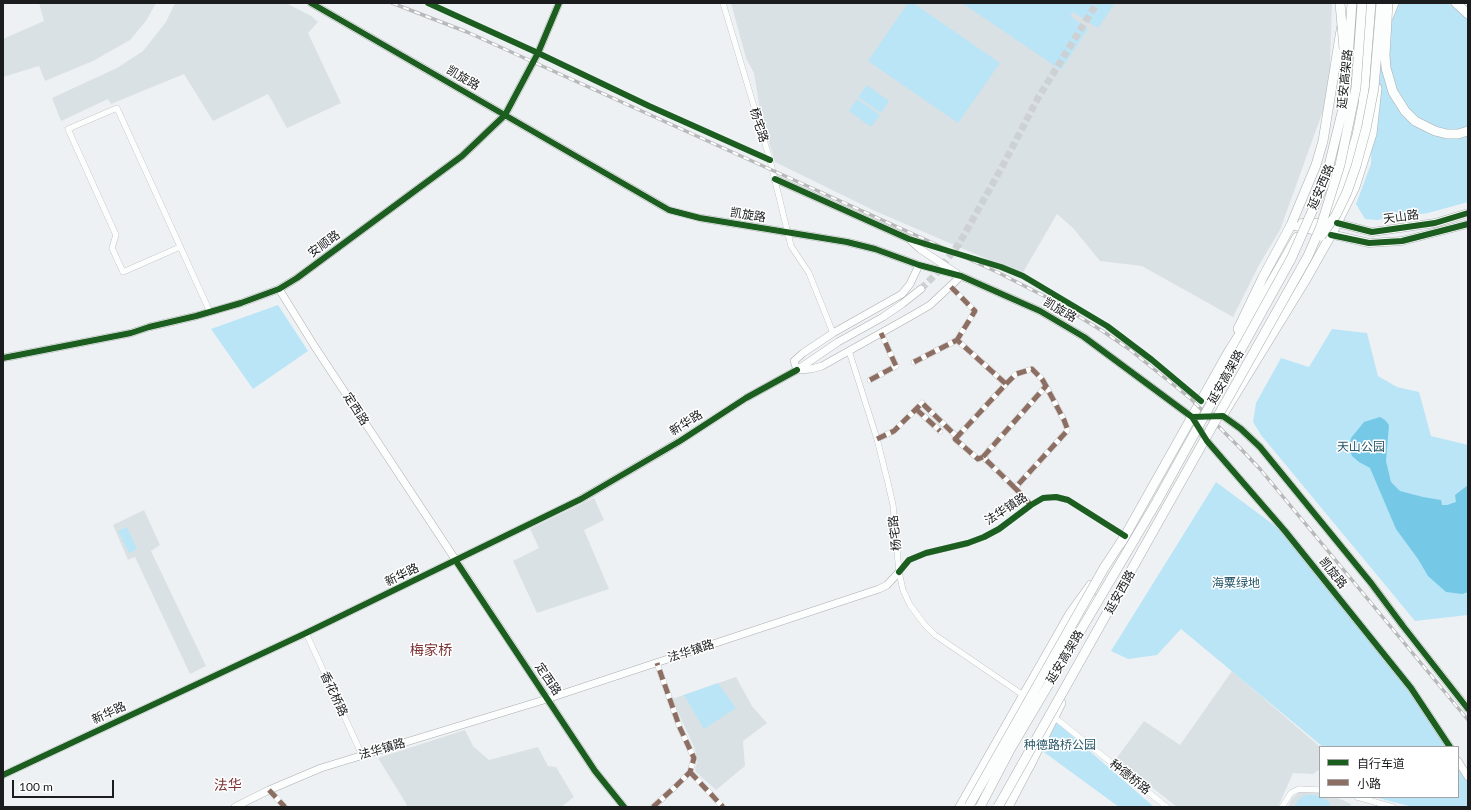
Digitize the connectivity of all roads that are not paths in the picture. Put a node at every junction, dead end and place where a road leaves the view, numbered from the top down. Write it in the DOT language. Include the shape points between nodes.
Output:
graph roads {
  1 [pos="310,3"];
  2 [pos="559,3"];
  3 [pos="723,3"];
  4 [pos="1340,3"];
  5 [pos="1349,3"];
  6 [pos="1358,3"];
  7 [pos="1362,3"];
  8 [pos="1371,3"];
  9 [pos="1381,3"];
  10 [pos="1388,3"];
  11 [pos="1394,3"];
  12 [pos="1456,3"];
  13 [pos="1468,14"];
  14 [pos="1356,20"];
  15 [pos="1370,21"];
  16 [pos="1379,57"];
  17 [pos="1348,71"];
  18 [pos="1378,80"];
  19 [pos="1331,91"];
  20 [pos="1363,104"];
  21 [pos="505,115"];
  22 [pos="1468,131"];
  23 [pos="775,179"];
  24 [pos="1468,213"];
  25 [pos="1324,223"];
  26 [pos="1337,223"];
  27 [pos="1468,224"];
  28 [pos="1291,225"];
  29 [pos="1304,225"];
  30 [pos="787,232"];
  31 [pos="1319,232"];
  32 [pos="1331,235"];
  33 [pos="180,247"];
  34 [pos="1308,256"];
  35 [pos="919,266"];
  36 [pos="961,276"];
  37 [pos="950,287"];
  38 [pos="279,289"];
  39 [pos="921,289"];
  40 [pos="210,312"];
  41 [pos="833,333"];
  42 [pos="881,333"];
  43 [pos="957,340"];
  44 [pos="849,351"];
  45 [pos="1229,351"];
  46 [pos="3,358"];
  47 [pos="914,362"];
  48 [pos="797,370"];
  49 [pos="870,380"];
  50 [pos="1243,381"];
  51 [pos="1006,384"];
  52 [pos="1046,386"];
  53 [pos="916,409"];
  54 [pos="1223,416"];
  55 [pos="1192,417"];
  56 [pos="940,431"];
  57 [pos="957,437"];
  58 [pos="876,438"];
  59 [pos="1207,441"];
  60 [pos="983,457"];
  61 [pos="1015,488"];
  62 [pos="1143,503"];
  63 [pos="1031,505"];
  64 [pos="1163,514"];
  65 [pos="1124,536"];
  66 [pos="456,561"];
  67 [pos="899,572"];
  68 [pos="306,633"];
  69 [pos="657,663"];
  70 [pos="1023,695"];
  71 [pos="548,699"];
  72 [pos="1036,705"];
  73 [pos="1468,708"];
  74 [pos="1054,717"];
  75 [pos="1449,746"];
  76 [pos="362,755"];
  77 [pos="1459,762"];
  78 [pos="690,772"];
  79 [pos="3,775"];
  80 [pos="1468,777"];
  81 [pos="269,790"];
  82 [pos="1319,790"];
  83 [pos="1361,798"];
  84 [pos="235,807"];
  85 [pos="285,807"];
  86 [pos="624,807"];
  87 [pos="653,807"];
  88 [pos="724,807"];
  89 [pos="960,807"];
  90 [pos="968,807"];
  91 [pos="980,807"];
  92 [pos="998,807"];
  93 [pos="1008,807"];
  94 [pos="1167,807"];
  95 [pos="1282,807"];
  96 [pos="1393,807"];
  1 -- 21 [label="street, 凯旋路"];
  2 -- 21 [label="street, 安顺路" via="538,53"];
  3 -- 23 [label="street, 杨宅路"];
  4 -- 17 [label="main road, bridge"];
  5 -- 14 [label="main road"];
  5 -- 17 [label="main road, 延安高架路, bridge"];
  5 -- 19 [label="main road, 延安西路" via="1340,36"];
  6 -- 14 [label="main road, 延安西路"];
  7 -- 34 [label="main road, 延安高架路, bridge" via="1356,88 1340,165 1321,226"];
  8 -- 15 [label="main road, 延安西路"];
  9 -- 16 [label="main road, 延安西路"];
  9 -- 34 [label="main road, bridge" via="1374,88 1356,166 1336,215"];
  10 -- 22 [label="main road, bridge" via="1385,55 1393,92 1415,121 1447,134"];
  11 -- 16 [label="main road" via="1385,27"];
  12 -- 13 [label="main road"];
  14 -- 15 [label="main road"];
  14 -- 17 [label="main road, 延安西路"];
  15 -- 20 [label="main road, 延安西路"];
  16 -- 18 [label="main road, 延安西路"];
  17 -- 19 [label="main road"];
  17 -- 29 [label="main road, 延安西路" via="1340,130 1331,167"];
  17 -- 91 [label="main road, 延安高架路, bridge" via="1345,100 1325,182 1291,259 1156,503 1011,748"];
  18 -- 20 [label="main road, 延安西路"];
  18 -- 26 [label="main road, 延安西路" via="1372,134 1355,187"];
  19 -- 28 [label="main road, 延安西路" via="1323,140 1316,164"];
  20 -- 25 [label="main road, 延安西路" via="1357,135 1343,179"];
  21 -- 30 [label="street, 凯旋路" via="668,210 700,218"];
  21 -- 38 [label="street, 安顺路" via="462,156"];
  23 -- 30 [label="street, 杨宅路"];
  23 -- 36 [label="street" via="909,239 920,250"];
  24 -- 26 [label="main road, 天山路" via="1435,223 1372,232"];
  25 -- 26 [label="main road, 天山路"];
  25 -- 29 [label="main road, 天山路"];
  25 -- 31 [label="main road, 延安西路"];
  26 -- 32 [label="main road, 延安西路"];
  27 -- 32 [label="main road" via="1402,241 1369,243"];
  28 -- 29 [label="main road, 天山路"];
  28 -- 45 [label="main road, 延安西路" via="1243,316"];
  29 -- 31 [label="main road"];
  29 -- 45 [label="main road, 延安西路"];
  30 -- 35 [label="street, 凯旋路" via="875,249"];
  30 -- 41 [label="street, 杨宅路" via="792,246 809,273"];
  31 -- 32 [label="main road"];
  31 -- 50 [label="main road, 延安西路" via="1253,354"];
  32 -- 50 [label="main road, 延安西路"];
  33 -- 33 [label="street" via="117,108 68,129 116,235 112,248 123,272"];
  33 -- 40 [label="street"];
  34 -- 92 [label="main road, 延安高架路, bridge"];
  35 -- 36 [label="street, 凯旋路"];
  35 -- 41 [label="street" via="902,294"];
  36 -- 37 [label="street"];
  36 -- 55 [label="street, 凯旋路" via="1040,311 1084,337"];
  37 -- 42 [label="street" via="930,304"];
  37 -- 43 [label="street" via="975,311"];
  38 -- 40 [label="street, 安顺路"];
  38 -- 66 [label="street, 定西路"];
  39 -- 48 [label="street, 新华路" via="883,317 838,342"];
  40 -- 46 [label="street, 安顺路" via="131,333"];
  41 -- 48 [label="street" via="794,361"];
  42 -- 44 [label="street"];
  42 -- 49 [label="street" via="896,366"];
  43 -- 47 [label="street"];
  43 -- 51 [label="street"];
  44 -- 48 [label="street" via="817,368"];
  44 -- 58 [label="street, 杨宅路"];
  45 -- 55 [label="main road, 延安西路"];
  48 -- 66 [label="street, 新华路" via="746,398 581,499"];
  50 -- 54 [label="main road, 延安西路"];
  51 -- 52 [label="street" via="1016,374 1032,369"];
  51 -- 57 [label="street"];
  52 -- 60 [label="street"];
  52 -- 61 [label="street" via="1067,431"];
  53 -- 56 [label="street"];
  53 -- 57 [label="street" via="922,403"];
  53 -- 58 [label="street" via="894,431"];
  54 -- 55 [label="street"];
  54 -- 59 [label="main road, 延安西路"];
  54 -- 73 [label="street, 凯旋路" via="1242,429 1260,447 1371,583"];
  55 -- 59 [label="street, 凯旋路"];
  55 -- 62 [label="main road, 延安西路"];
  57 -- 60 [label="street" via="955,439 978,459"];
  58 -- 67 [label="street, 杨宅路" via="893,506"];
  59 -- 64 [label="main road, 延安西路"];
  59 -- 75 [label="street, 凯旋路" via="1285,531 1406,682"];
  60 -- 61 [label="street"];
  61 -- 63 [label="street"];
  62 -- 64 [label="main road"];
  62 -- 65 [label="main road, 延安西路"];
  63 -- 65 [label="street, 法华镇路" via="1043,498 1068,500"];
  63 -- 67 [label="street, 法华镇路" via="999,529 968,543 926,553 909,560"];
  64 -- 74 [label="main road, 延安西路"];
  65 -- 70 [label="main road, 延安西路" via="1070,614"];
  65 -- 72 [label="main road, 延安西路"];
  65 -- 90 [label="main road, bridge"];
  66 -- 68 [label="street, 新华路"];
  66 -- 71 [label="street, 定西路"];
  67 -- 69 [label="street, 法华镇路" via="879,590"];
  67 -- 70 [label="street, 杨宅路" via="910,605 924,625"];
  68 -- 76 [label="street, 香花桥路"];
  68 -- 79 [label="street, 新华路"];
  69 -- 71 [label="street, 法华镇路"];
  69 -- 78 [label="street" via="680,728 693,754 694,761"];
  70 -- 72 [label="street, 杨宅路"];
  70 -- 89 [label="main road, 延安西路"];
  71 -- 76 [label="street, 法华镇路"];
  71 -- 86 [label="street, 定西路" via="595,771"];
  72 -- 91 [label="main road, 延安西路"];
  74 -- 93 [label="main road, 延安西路"];
  74 -- 94 [label="street, 种德桥路"];
  76 -- 81 [label="street, 法华镇路"];
  77 -- 80 [label="street"];
  78 -- 87 [label="street"];
  78 -- 88 [label="street"];
  81 -- 84 [label="street, 法华镇路"];
  81 -- 85 [label="street"];
  82 -- 95 [label="street" via="1299,789 1291,793"];
  83 -- 96 [label="street"];
}
